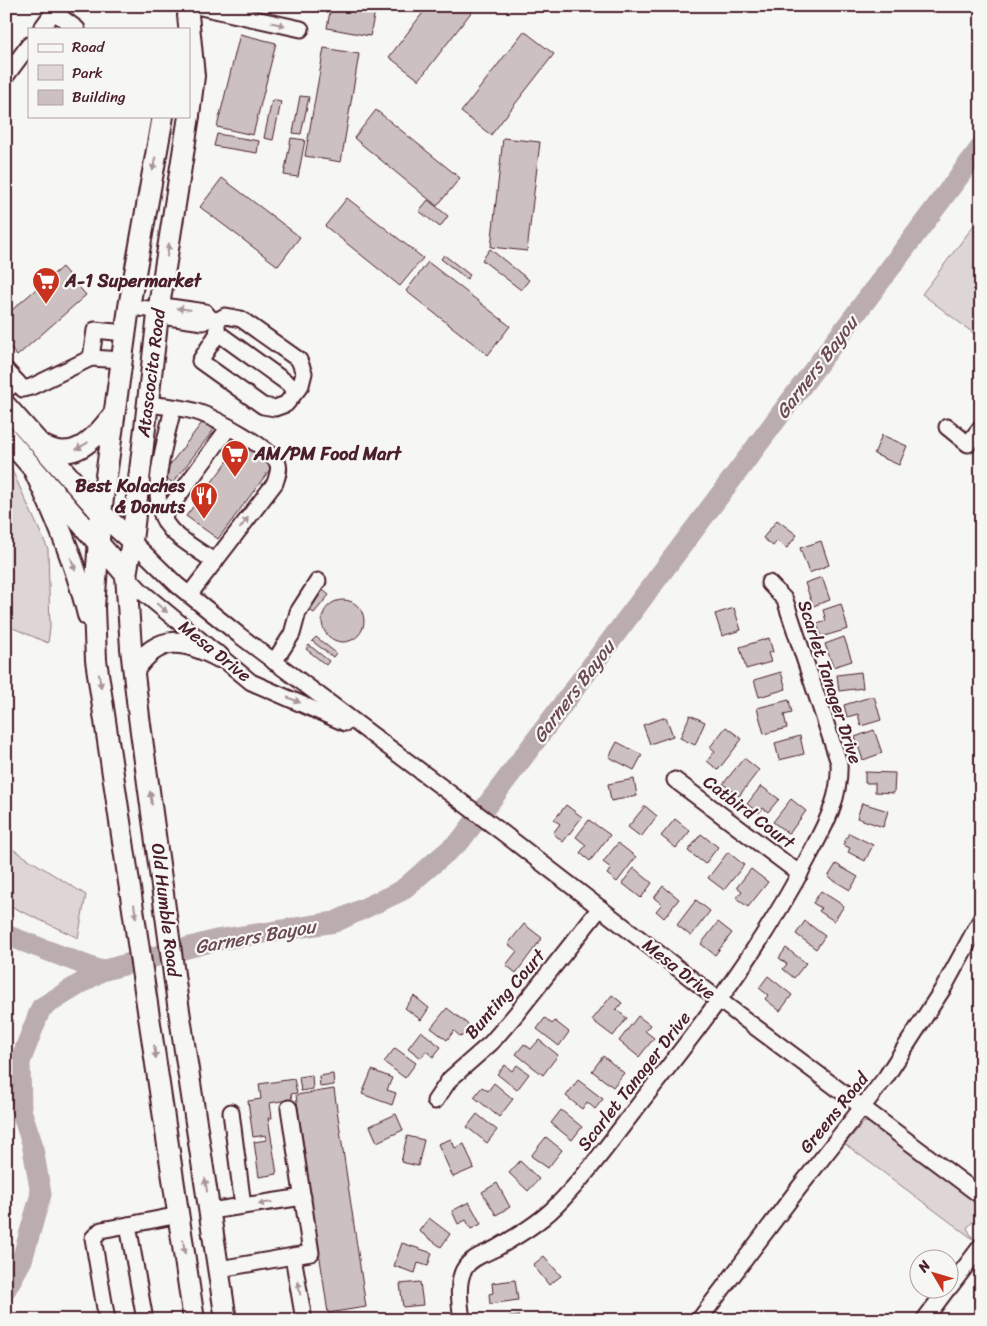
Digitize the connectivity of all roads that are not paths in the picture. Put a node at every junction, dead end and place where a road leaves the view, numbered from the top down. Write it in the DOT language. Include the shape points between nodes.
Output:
graph roads {
  1 [pos="56,9"];
  2 [pos="249,12"];
  3 [pos="190,14"];
  4 [pos="42,28"];
  5 [pos="77,28"];
  6 [pos="301,29"];
  7 [pos="28,47"];
  8 [pos="6,76"];
  9 [pos="190,108"];
  10 [pos="163,118"];
  11 [pos="189,118"];
  12 [pos="129,307"];
  13 [pos="158,310"];
  14 [pos="215,324"];
  15 [pos="125,333"];
  16 [pos="91,358"];
  17 [pos="122,360"];
  18 [pos="6,370"];
  19 [pos="12,386"];
  20 [pos="297,390"];
  21 [pos="147,404"];
  22 [pos="6,406"];
  23 [pos="173,408"];
  24 [pos="114,414"];
  25 [pos="229,427"];
  26 [pos="947,427"];
  27 [pos="981,427"];
  28 [pos="6,437"];
  29 [pos="39,443"];
  30 [pos="140,460"];
  31 [pos="162,461"];
  32 [pos="34,470"];
  33 [pos="101,513"];
  34 [pos="163,517"];
  35 [pos="132,541"];
  36 [pos="99,546"];
  37 [pos="215,562"];
  38 [pos="126,575"];
  39 [pos="318,580"];
  40 [pos="769,582"];
  41 [pos="189,595"];
  42 [pos="96,653"];
  43 [pos="219,657"];
  44 [pos="274,662"];
  45 [pos="134,670"];
  46 [pos="379,739"];
  47 [pos="675,780"];
  48 [pos="800,874"];
  49 [pos="600,908"];
  50 [pos="981,918"];
  51 [pos="719,1000"];
  52 [pos="435,1101"];
  53 [pos="862,1106"];
  54 [pos="289,1108"];
  55 [pos="231,1112"];
  56 [pos="981,1196"];
  57 [pos="303,1197"];
  58 [pos="243,1206"];
  59 [pos="210,1211"];
  60 [pos="179,1215"];
  61 [pos="128,1225"];
  62 [pos="981,1246"];
  63 [pos="293,1256"];
  64 [pos="219,1269"];
  65 [pos="960,1274"];
  66 [pos="941,1298"];
  67 [pos="108,1320"];
  68 [pos="145,1320"];
  69 [pos="194,1320"];
  70 [pos="226,1320"];
  71 [pos="304,1320"];
  72 [pos="462,1320"];
  73 [pos="699,1320"];
  74 [pos="924,1320"];
  1 -- 4 [label="street"];
  1 -- 5 [label="street"];
  2 -- 3 [label="street"];
  2 -- 6 [label="street, one-way"];
  3 -- 9 [label="main road, Atascocita Road" via="194,76"];
  7 -- 8 [label="street"];
  10 -- 12 [label="main road, Atascocita Road, one-way"];
  13 -- 11 [label="main road, Atascocita Road, one-way"];
  12 -- 13 [label="street"];
  12 -- 15 [label="main road, Atascocita Road"];
  13 -- 14 [label="street" via="168,316"];
  13 -- 21 [label="main road, Atascocita Road"];
  14 -- 20 [label="street"];
  14 -- 20 [label="street" via="225,316 241,319 299,360 304,373"];
  14 -- 20 [label="street" via="200,361 263,406 275,408 286,404"];
  15 -- 16 [label="street" via="95,330"];
  15 -- 17 [label="main road, Atascocita Road"];
  16 -- 17 [label="street"];
  16 -- 19 [label="street" via="31,387"];
  17 -- 24 [label="main road, Atascocita Road"];
  18 -- 19 [label="street"];
  21 -- 23 [label="street"];
  21 -- 30 [label="main road, Atascocita Road"];
  22 -- 29 [label="main road"];
  23 -- 25 [label="street" via="196,412"];
  23 -- 31 [label="street"];
  24 -- 29 [label="main road, one-way" via="100,433 83,447 65,452"];
  24 -- 33 [label="main road, Atascocita Road"];
  25 -- 34 [label="street"];
  37 -- 25 [label="street, one-way" via="275,483 279,471 278,463 270,454"];
  26 -- 27 [label="street" via="968,444"];
  28 -- 32 [label="main road"];
  29 -- 33 [label="main road"];
  30 -- 31 [label="street"];
  30 -- 35 [label="main road, Atascocita Road"];
  31 -- 34 [label="street" via="158,479"];
  32 -- 36 [label="main road"];
  32 -- 42 [label="main road, one-way" via="57,518 82,589"];
  33 -- 35 [label="main road"];
  33 -- 36 [label="main road, Old Humble Road"];
  34 -- 37 [label="street" via="171,530"];
  35 -- 38 [label="main road, Old Humble Road"];
  35 -- 41 [label="street, Mesa Drive"];
  36 -- 38 [label="main road, Mesa Drive"];
  36 -- 42 [label="main road, Old Humble Road" via="94,607"];
  37 -- 41 [label="street"];
  38 -- 43 [label="street, Mesa Drive, one-way"];
  38 -- 45 [label="main road, Old Humble Road"];
  39 -- 44 [label="street" via="298,612 292,634"];
  40 -- 48 [label="street, Scarlet Tanager Drive" via="785,600 839,763 836,801"];
  41 -- 44 [label="street, Mesa Drive"];
  42 -- 60 [label="main road, Old Humble Road, one-way"];
  43 -- 45 [label="main road" via="193,644 178,642 151,650"];
  43 -- 46 [label="street, Mesa Drive, one-way" via="251,682"];
  44 -- 46 [label="street, Mesa Drive"];
  59 -- 45 [label="main road, Old Humble Road, one-way" via="178,1004"];
  46 -- 49 [label="street, Mesa Drive"];
  47 -- 48 [label="street, Catbird Court"];
  48 -- 51 [label="street, Scarlet Tanager Drive" via="752,954"];
  49 -- 51 [label="street, Mesa Drive"];
  49 -- 52 [label="street, Bunting Court" via="516,1014 491,1043 450,1079"];
  50 -- 53 [label="street, Greens Road" via="944,988 886,1077"];
  51 -- 53 [label="street, Mesa Drive"];
  51 -- 72 [label="street, Scarlet Tanager Drive" via="570,1192 526,1230 464,1268 460,1287"];
  53 -- 56 [label="street, Mesa Drive"];
  53 -- 73 [label="street, Greens Road"];
  54 -- 57 [label="street"];
  55 -- 58 [label="street"];
  57 -- 58 [label="street, one-way"];
  57 -- 63 [label="street" via="311,1253"];
  58 -- 59 [label="street"];
  59 -- 60 [label="main road"];
  59 -- 64 [label="main road, Old Humble Road"];
  60 -- 61 [label="street"];
  60 -- 69 [label="main road, Old Humble Road, one-way"];
  61 -- 67 [label="street" via="101,1230 93,1238"];
  61 -- 68 [label="street"];
  62 -- 65 [label="street"];
  63 -- 64 [label="street"];
  71 -- 63 [label="street, one-way"];
  64 -- 70 [label="main road, Old Humble Road"];
  66 -- 74 [label="street"];
}
